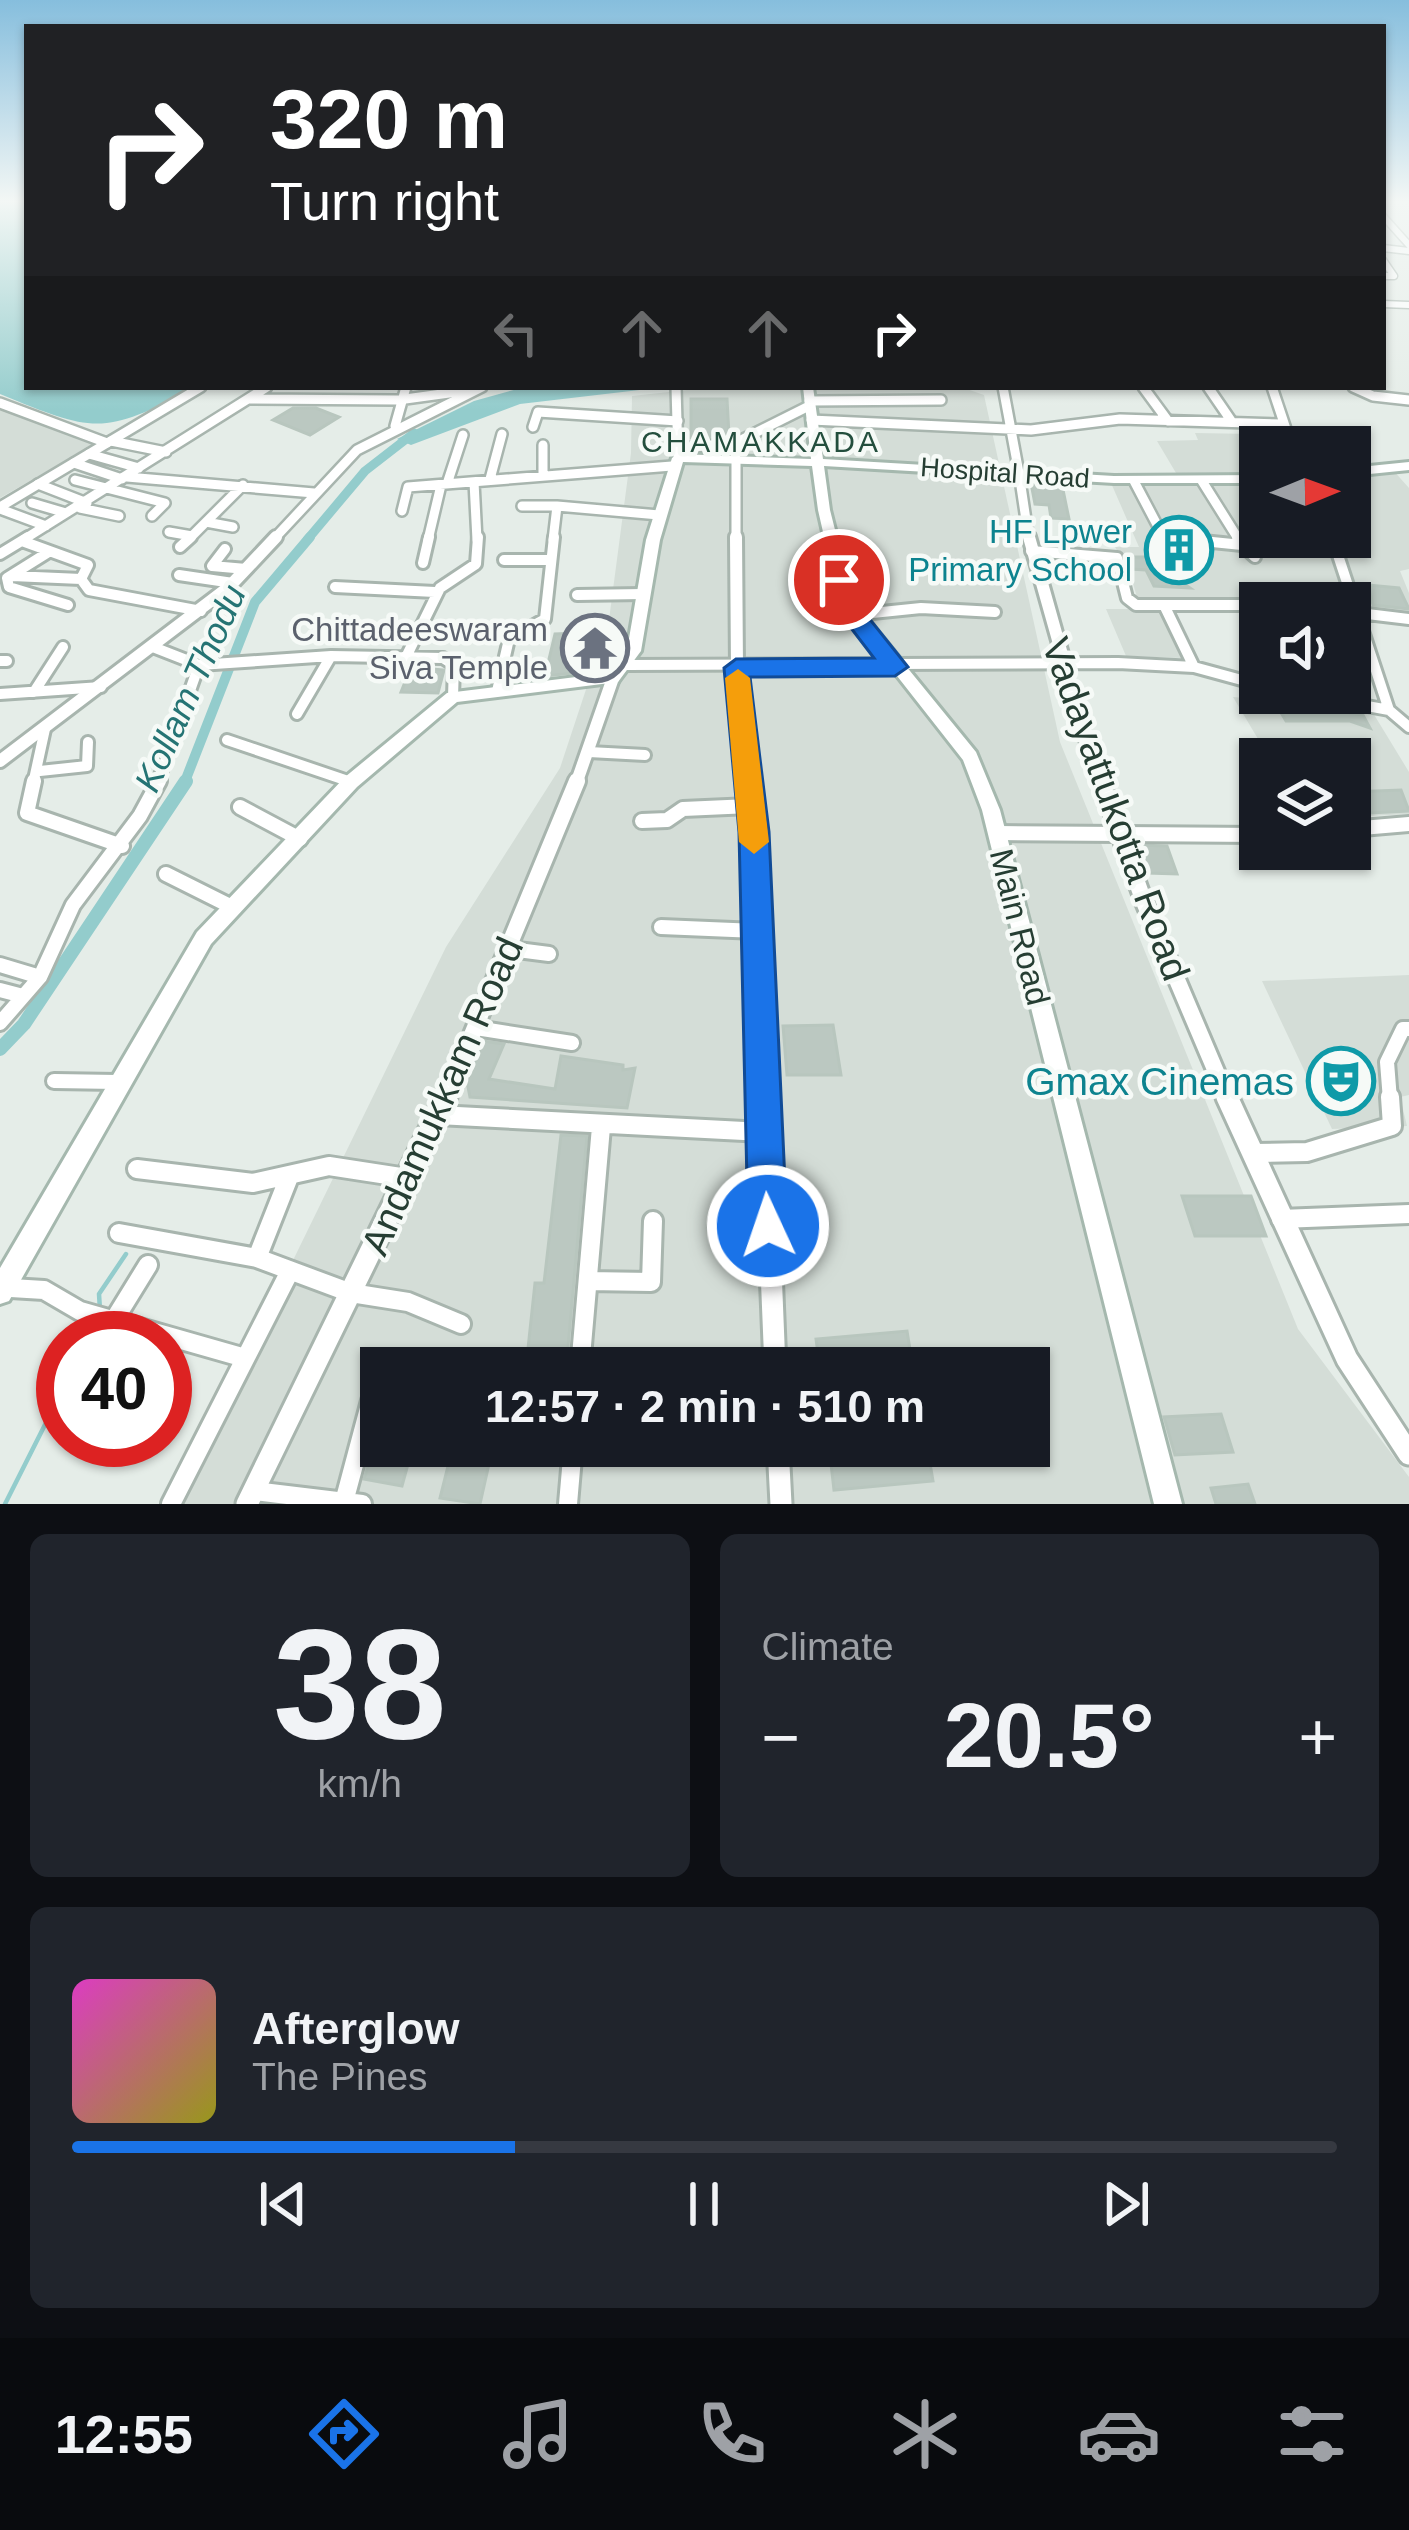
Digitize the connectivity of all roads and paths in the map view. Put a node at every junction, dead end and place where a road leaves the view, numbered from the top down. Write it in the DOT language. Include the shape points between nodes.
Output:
graph roads {
  1 [pos="197,390"];
  2 [pos="208,390"];
  3 [pos="262,390"];
  4 [pos="404,390"];
  5 [pos="463,390"];
  6 [pos="472,390"];
  7 [pos="676,390"];
  8 [pos="1003,390"];
  9 [pos="1145,390"];
  10 [pos="1210,390"];
  11 [pos="1273,390"];
  12 [pos="1360,390"];
  13 [pos="249,399"];
  14 [pos="398,400"];
  15 [pos="941,400"];
  16 [pos="1409,400"];
  17 [pos="0,403"];
  18 [pos="810,404"];
  19 [pos="596,419"];
  20 [pos="636,421"];
  21 [pos="678,421"];
  22 [pos="1168,421"];
  23 [pos="1232,422"];
  24 [pos="1282,424"];
  25 [pos="395,426"];
  26 [pos="533,427"];
  27 [pos="1006,428"];
  28 [pos="128,431"];
  29 [pos="502,434"];
  30 [pos="463,435"];
  31 [pos="109,442"];
  32 [pos="542,445"];
  33 [pos="735,451"];
  34 [pos="166,452"];
  35 [pos="89,454"];
  36 [pos="677,457"];
  37 [pos="819,461"];
  38 [pos="74,463"];
  39 [pos="1409,466"];
  40 [pos="139,468"];
  41 [pos="1371,470"];
  42 [pos="424,471"];
  43 [pos="1019,473"];
  44 [pos="543,474"];
  45 [pos="124,478"];
  46 [pos="490,479"];
  47 [pos="1239,480"];
  48 [pos="75,481"];
  49 [pos="1134,481"];
  50 [pos="1202,481"];
  51 [pos="473,482"];
  52 [pos="38,484"];
  53 [pos="243,485"];
  54 [pos="444,485"];
  55 [pos="417,487"];
  56 [pos="107,490"];
  57 [pos="314,494"];
  58 [pos="32,503"];
  59 [pos="2,505"];
  60 [pos="83,505"];
  61 [pos="522,506"];
  62 [pos="557,506"];
  63 [pos="402,511"];
  64 [pos="66,513"];
  65 [pos="119,515"];
  66 [pos="659,515"];
  67 [pos="152,516"];
  68 [pos="206,522"];
  69 [pos="46,526"];
  70 [pos="233,527"];
  71 [pos="169,532"];
  72 [pos="0,534"];
  73 [pos="192,536"];
  74 [pos="1239,540"];
  75 [pos="21,541"];
  76 [pos="1239,545"];
  77 [pos="180,547"];
  78 [pos="225,549"];
  79 [pos="1031,551"];
  80 [pos="47,553"];
  81 [pos="0,554"];
  82 [pos="504,560"];
  83 [pos="551,560"];
  84 [pos="423,563"];
  85 [pos="246,568"];
  86 [pos="179,575"];
  87 [pos="6,577"];
  88 [pos="81,579"];
  89 [pos="232,584"];
  90 [pos="335,587"];
  91 [pos="435,592"];
  92 [pos="643,594"];
  93 [pos="577,595"];
  94 [pos="68,605"];
  95 [pos="1164,605"];
  96 [pos="1239,605"];
  97 [pos="201,611"];
  98 [pos="1371,611"];
  99 [pos="995,612"];
  100 [pos="853,615"];
  101 [pos="1409,619"];
  102 [pos="64,647"];
  103 [pos="153,647"];
  104 [pos="407,655"];
  105 [pos="331,656"];
  106 [pos="1371,656"];
  107 [pos="203,664"];
  108 [pos="1065,665"];
  109 [pos="895,667"];
  110 [pos="1194,667"];
  111 [pos="736,668"];
  112 [pos="619,672"];
  113 [pos="1239,679"];
  114 [pos="103,687"];
  115 [pos="496,691"];
  116 [pos="34,692"];
  117 [pos="0,694"];
  118 [pos="453,697"];
  119 [pos="1371,707"];
  120 [pos="1389,710"];
  121 [pos="296,714"];
  122 [pos="1409,727"];
  123 [pos="45,730"];
  124 [pos="227,740"];
  125 [pos="88,742"];
  126 [pos="589,752"];
  127 [pos="645,755"];
  128 [pos="0,761"];
  129 [pos="40,771"];
  130 [pos="351,782"];
  131 [pos="750,806"];
  132 [pos="240,807"];
  133 [pos="642,821"];
  134 [pos="1409,824"];
  135 [pos="1371,828"];
  136 [pos="998,833"];
  137 [pos="1117,833"];
  138 [pos="1239,835"];
  139 [pos="300,838"];
  140 [pos="122,846"];
  141 [pos="166,874"];
  142 [pos="234,908"];
  143 [pos="661,927"];
  144 [pos="757,931"];
  145 [pos="510,950"];
  146 [pos="549,954"];
  147 [pos="0,965"];
  148 [pos="40,976"];
  149 [pos="0,990"];
  150 [pos="23,997"];
  151 [pos="0,1023"];
  152 [pos="476,1028"];
  153 [pos="1409,1029"];
  154 [pos="572,1043"];
  155 [pos="54,1081"];
  156 [pos="118,1082"];
  157 [pos="438,1115"];
  158 [pos="601,1127"];
  159 [pos="763,1132"];
  160 [pos="1254,1153"];
  161 [pos="137,1169"];
  162 [pos="289,1178"];
  163 [pos="408,1178"];
  164 [pos="1409,1214"];
  165 [pos="1280,1220"];
  166 [pos="653,1221"];
  167 [pos="119,1233"];
  168 [pos="257,1258"];
  169 [pos="148,1264"];
  170 [pos="290,1271"];
  171 [pos="587,1281"];
  172 [pos="6,1290"];
  173 [pos="351,1293"];
  174 [pos="73,1311"];
  175 [pos="118,1311"];
  176 [pos="460,1324"];
  177 [pos="192,1347"];
  178 [pos="582,1347"];
  179 [pos="774,1347"];
  180 [pos="245,1358"];
  181 [pos="1409,1454"];
  182 [pos="360,1461"];
  183 [pos="571,1467"];
  184 [pos="779,1467"];
  185 [pos="251,1497"];
  186 [pos="353,1503"];
  187 [pos="170,1504"];
  188 [pos="568,1504"];
  189 [pos="781,1504"];
  190 [pos="1168,1504"];
  1 -- 28 [label="street"];
  2 -- 28 [label="street"];
  3 -- 13 [label="street"];
  4 -- 14 [label="street"];
  5 -- 14 [label="street"];
  6 -- 25 [label="street"];
  7 -- 21 [label="street"];
  8 -- 27 [label="street"];
  9 -- 22 [label="street"];
  10 -- 23 [label="street"];
  11 -- 24 [label="street"];
  12 -- 16 [label="street"];
  13 -- 14 [label="street"];
  13 -- 34 [label="street"];
  14 -- 25 [label="street"];
  15 -- 18 [label="street"];
  17 -- 31 [label="street"];
  18 -- 27 [label="street"];
  18 -- 33 [label="street"];
  18 -- 37 [label="main road, Main Road"];
  19 -- 20 [label="street"];
  20 -- 21 [label="street"];
  20 -- 26 [label="street" via="567,410 538,412"];
  21 -- 36 [label="street"];
  22 -- 23 [label="street"];
  22 -- 27 [label="street"];
  23 -- 24 [label="street"];
  25 -- 57 [label="street" via="357,449"];
  27 -- 43 [label="street"];
  28 -- 31 [label="street"];
  29 -- 46 [label="street"];
  30 -- 54 [label="street"];
  31 -- 34 [label="street"];
  31 -- 35 [label="street"];
  32 -- 44 [label="street"];
  33 -- 36 [label="main road, Hospital Road"];
  33 -- 37 [label="main road, Hospital Road"];
  33 -- 111 [label="street"];
  34 -- 40 [label="street"];
  35 -- 38 [label="street"];
  35 -- 40 [label="street"];
  36 -- 44 [label="street"];
  36 -- 66 [label="main road"];
  37 -- 43 [label="main road, Hospital Road"];
  37 -- 100 [label="main road, Main Road" via="839,580"];
  38 -- 45 [label="street"];
  38 -- 52 [label="street"];
  39 -- 41 [label="main road"];
  40 -- 45 [label="street"];
  42 -- 55 [label="street"];
  43 -- 49 [label="main road, Hospital Road"];
  43 -- 79 [label="street, Vadayattukotta Road"];
  44 -- 46 [label="street"];
  45 -- 53 [label="street"];
  45 -- 56 [label="street"];
  46 -- 51 [label="street"];
  47 -- 50 [label="main road, Hospital Road"];
  48 -- 56 [label="street"];
  49 -- 50 [label="main road, Hospital Road"];
  49 -- 76 [label="street" via="1164,538"];
  50 -- 74 [label="street"];
  51 -- 54 [label="street"];
  51 -- 91 [label="street" via="476,564"];
  52 -- 59 [label="street"];
  52 -- 60 [label="street"];
  53 -- 57 [label="street"];
  53 -- 68 [label="street"];
  54 -- 55 [label="street"];
  54 -- 84 [label="street"];
  55 -- 63 [label="street" via="409,487"];
  56 -- 60 [label="street"];
  56 -- 67 [label="street" via="165,503"];
  57 -- 85 [label="street"];
  58 -- 64 [label="street"];
  59 -- 69 [label="street"];
  60 -- 64 [label="street"];
  60 -- 65 [label="street"];
  61 -- 62 [label="street"];
  62 -- 66 [label="street"];
  62 -- 83 [label="street"];
  64 -- 69 [label="street"];
  66 -- 92 [label="main road"];
  68 -- 70 [label="street"];
  68 -- 73 [label="street"];
  69 -- 75 [label="street"];
  71 -- 73 [label="street"];
  72 -- 75 [label="street"];
  73 -- 77 [label="street"];
  75 -- 80 [label="street"];
  75 -- 81 [label="street"];
  78 -- 85 [label="street" via="212,566"];
  79 -- 95 [label="street" via="1117,558 1130,602"];
  79 -- 108 [label="street, Vadayattukotta Road"];
  80 -- 87 [label="street"];
  80 -- 88 [label="street" via="88,565"];
  82 -- 83 [label="street"];
  83 -- 115 [label="street" via="545,619 508,639"];
  85 -- 89 [label="street"];
  86 -- 89 [label="street"];
  87 -- 88 [label="street" via="51,572"];
  87 -- 94 [label="street" via="8,587"];
  88 -- 97 [label="street" via="89,590"];
  89 -- 97 [label="street"];
  90 -- 91 [label="street"];
  91 -- 104 [label="street"];
  92 -- 93 [label="street"];
  92 -- 112 [label="main road"];
  95 -- 96 [label="street"];
  95 -- 110 [label="street"];
  97 -- 103 [label="street"];
  98 -- 101 [label="street"];
  99 -- 100 [label="street"];
  100 -- 109 [label="main road, Main Road"];
  102 -- 116 [label="street"];
  103 -- 107 [label="street"];
  103 -- 114 [label="street"];
  104 -- 105 [label="street"];
  104 -- 118 [label="street" via="450,661"];
  105 -- 107 [label="street"];
  105 -- 121 [label="street"];
  106 -- 120 [label="street"];
  107 -- 140 [label="street" via="165,770"];
  108 -- 109 [label="street"];
  108 -- 110 [label="street"];
  108 -- 137 [label="street, Vadayattukotta Road"];
  109 -- 111 [label="street"];
  109 -- 136 [label="main road, Main Road" via="970,757"];
  110 -- 113 [label="street"];
  111 -- 112 [label="street"];
  111 -- 131 [label="street"];
  112 -- 115 [label="main road"];
  112 -- 126 [label="street, Andamukkam Road"];
  114 -- 116 [label="street"];
  114 -- 123 [label="street"];
  115 -- 118 [label="main road"];
  116 -- 117 [label="street"];
  118 -- 130 [label="main road"];
  119 -- 120 [label="street"];
  120 -- 122 [label="street"];
  123 -- 128 [label="street"];
  123 -- 129 [label="street"];
  124 -- 130 [label="street"];
  125 -- 129 [label="street" via="86,766"];
  126 -- 127 [label="street"];
  126 -- 145 [label="street, Andamukkam Road"];
  129 -- 140 [label="street" via="30,817"];
  130 -- 139 [label="main road"];
  131 -- 133 [label="street" via="683,808 667,820"];
  131 -- 144 [label="street"];
  132 -- 139 [label="street"];
  134 -- 135 [label="street"];
  136 -- 137 [label="street"];
  136 -- 190 [label="main road, Main Road"];
  137 -- 138 [label="street"];
  137 -- 160 [label="street, Vadayattukotta Road"];
  139 -- 142 [label="main road"];
  140 -- 148 [label="street" via="73,905"];
  141 -- 142 [label="street"];
  142 -- 156 [label="main road" via="204,938"];
  143 -- 144 [label="street"];
  144 -- 159 [label="street"];
  145 -- 146 [label="street"];
  145 -- 152 [label="street, Andamukkam Road"];
  147 -- 148 [label="street"];
  148 -- 150 [label="street"];
  149 -- 150 [label="street"];
  150 -- 151 [label="street"];
  152 -- 154 [label="street"];
  152 -- 157 [label="street, Andamukkam Road"];
  153 -- 160 [label="street" via="1387,1062 1392,1126 1306,1152"];
  155 -- 156 [label="street"];
  156 -- 172 [label="main road"];
  157 -- 158 [label="street"];
  157 -- 163 [label="street, Andamukkam Road"];
  158 -- 159 [label="street"];
  158 -- 171 [label="street"];
  159 -- 179 [label="street"];
  160 -- 165 [label="street, Vadayattukotta Road"];
  161 -- 162 [label="street" via="253,1183"];
  162 -- 163 [label="street" via="329,1166"];
  162 -- 168 [label="street"];
  163 -- 173 [label="street, Andamukkam Road"];
  164 -- 165 [label="street"];
  165 -- 181 [label="street, Vadayattukotta Road" via="1348,1359"];
  166 -- 171 [label="street" via="651,1282"];
  167 -- 168 [label="street"];
  168 -- 170 [label="street"];
  169 -- 175 [label="street"];
  170 -- 173 [label="street"];
  170 -- 180 [label="street"];
  171 -- 178 [label="street"];
  172 -- 174 [label="street" via="44,1290"];
  173 -- 176 [label="street" via="408,1302"];
  173 -- 185 [label="street, Andamukkam Road"];
  177 -- 180 [label="street"];
  180 -- 187 [label="street"];
  182 -- 186 [label="street"];
  183 -- 188 [label="street"];
  184 -- 189 [label="street"];
  185 -- 186 [label="street"];
}
